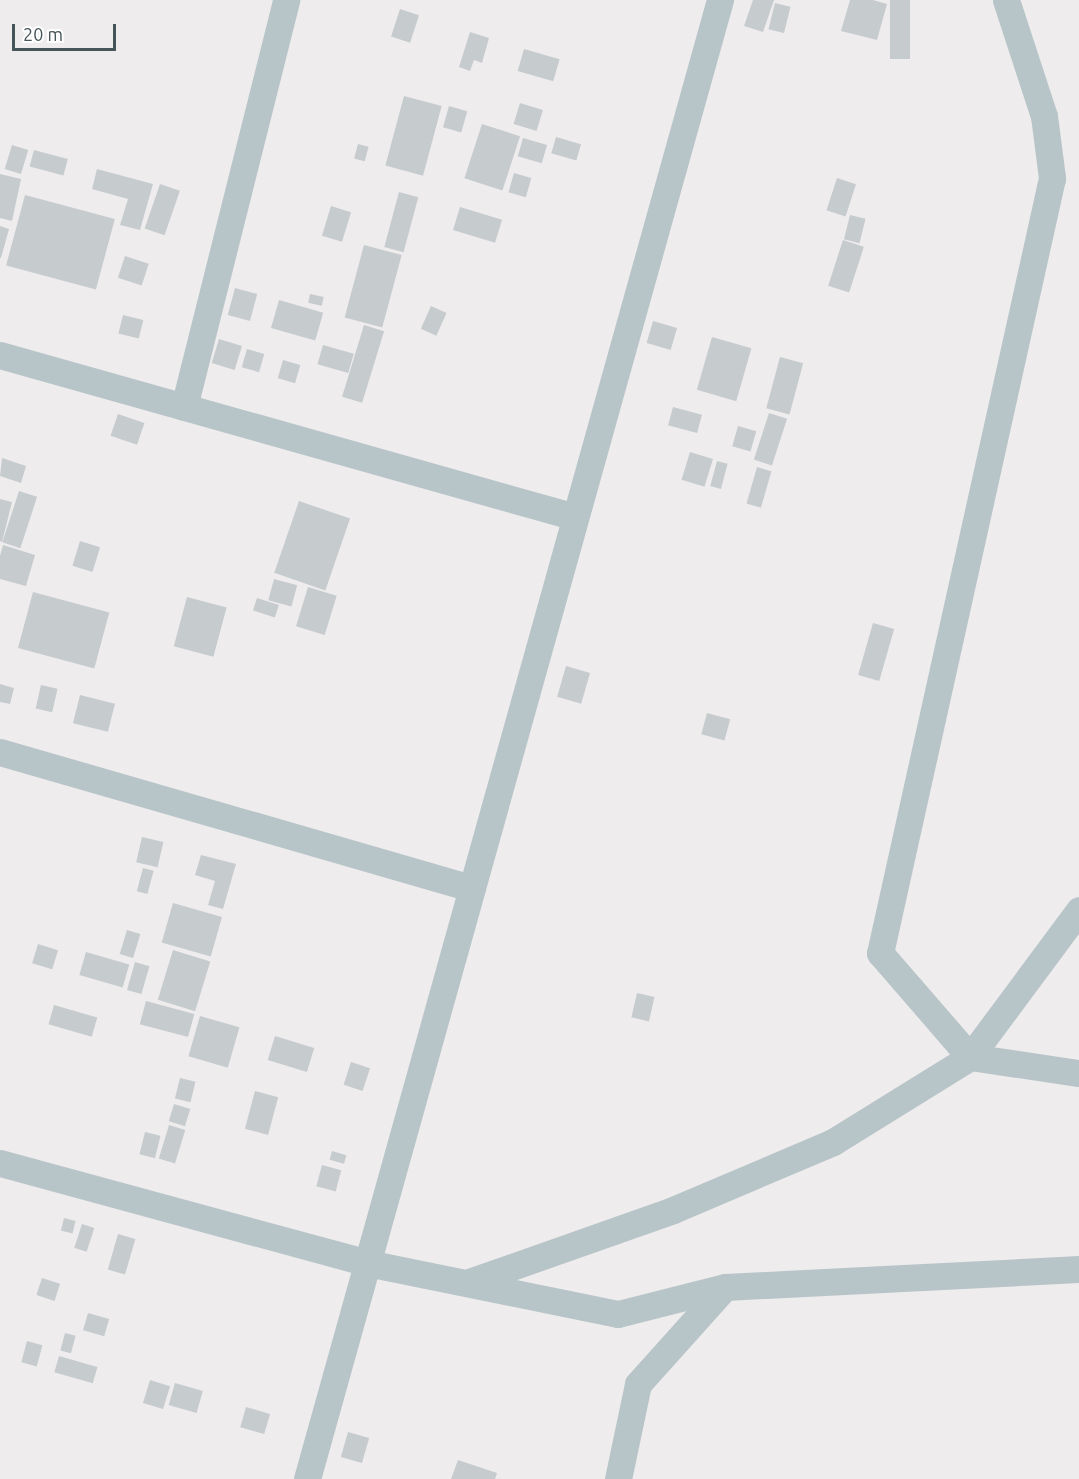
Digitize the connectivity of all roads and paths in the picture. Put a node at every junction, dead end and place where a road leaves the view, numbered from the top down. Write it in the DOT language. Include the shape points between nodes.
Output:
graph roads {
  1 [pos="286,0"];
  2 [pos="720,0"];
  3 [pos="1006,0"];
  4 [pos="0,355"];
  5 [pos="184,407"];
  6 [pos="575,517"];
  7 [pos="0,752"];
  8 [pos="472,888"];
  9 [pos="1079,910"];
  10 [pos="970,1057"];
  11 [pos="1079,1073"];
  12 [pos="0,1163"];
  13 [pos="367,1263"];
  14 [pos="1079,1269"];
  15 [pos="468,1283"];
  16 [pos="725,1287"];
  17 [pos="307,1479"];
  18 [pos="618,1479"];
  1 -- 5 [label="street"];
  2 -- 6 [label="street"];
  3 -- 10 [label="street" via="1044,116 1052,178 880,953"];
  4 -- 5 [label="street"];
  5 -- 6 [label="street"];
  6 -- 8 [label="street"];
  7 -- 8 [label="street"];
  8 -- 13 [label="street"];
  9 -- 10 [label="street"];
  10 -- 11 [label="street"];
  10 -- 15 [label="street" via="833,1142 673,1210"];
  12 -- 13 [label="street"];
  13 -- 15 [label="street"];
  13 -- 17 [label="street"];
  14 -- 16 [label="street"];
  15 -- 16 [label="street" via="618,1314"];
  16 -- 18 [label="street" via="638,1384"];
}
